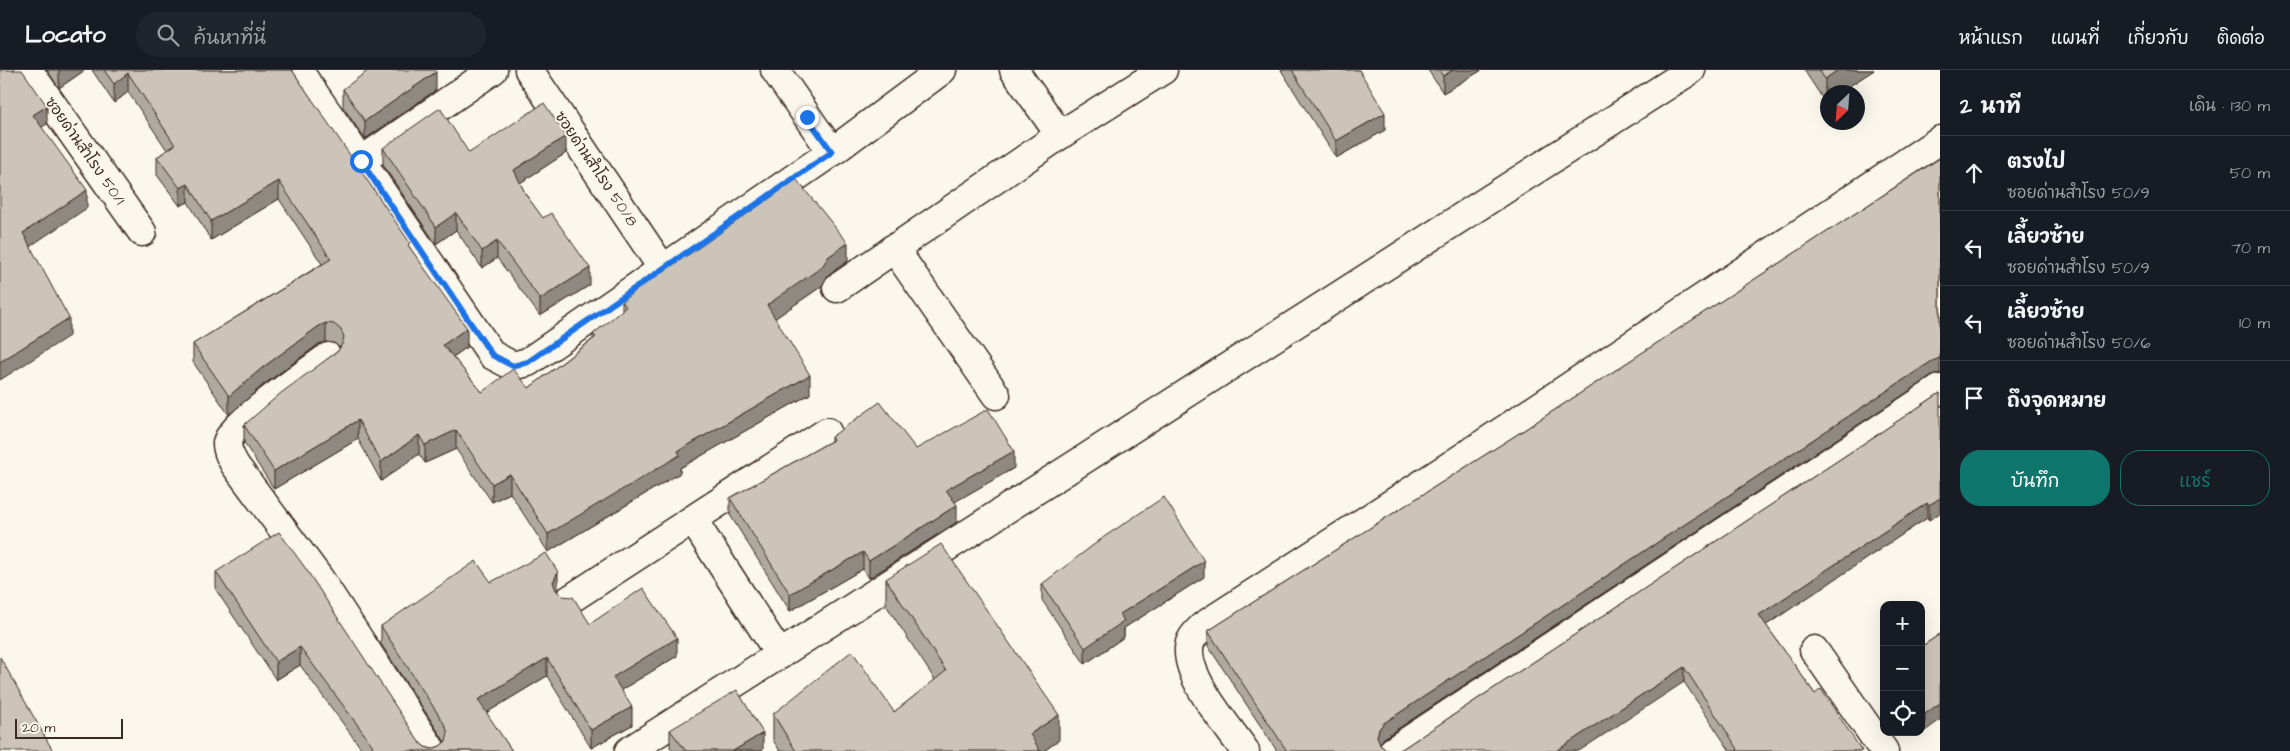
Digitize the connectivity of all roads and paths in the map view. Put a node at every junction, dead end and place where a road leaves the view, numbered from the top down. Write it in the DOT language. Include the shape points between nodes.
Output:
graph roads {
  1 [pos="28,70"];
  2 [pos="298,70"];
  3 [pos="493,70"];
  4 [pos="529,70"];
  5 [pos="775,70"];
  6 [pos="942,70"];
  7 [pos="1014,70"];
  8 [pos="1163,70"];
  9 [pos="1691,70"];
  10 [pos="1060,135"];
  11 [pos="1940,140"];
  12 [pos="832,152"];
  13 [pos="361,161"];
  14 [pos="142,232"];
  15 [pos="894,248"];
  16 [pos="663,268"];
  17 [pos="836,288"];
  18 [pos="328,357"];
  19 [pos="1940,389"];
  20 [pos="996,395"];
  21 [pos="827,432"];
  22 [pos="693,520"];
  23 [pos="569,600"];
  24 [pos="1814,650"];
  25 [pos="780,655"];
  26 [pos="633,750"];
  27 [pos="432,751"];
  28 [pos="1245,751"];
  29 [pos="1393,751"];
  30 [pos="1884,751"];
  1 -- 14 [label="street, ซอยด่านสำโรง 50/1"];
  2 -- 13 [label="street"];
  3 -- 13 [label="street"];
  4 -- 16 [label="street, ซอยด่านสำโรง 50/8"];
  5 -- 12 [label="street"];
  6 -- 12 [label="street"];
  7 -- 10 [label="street"];
  8 -- 10 [label="street"];
  9 -- 25 [label="street"];
  10 -- 15 [label="street"];
  11 -- 28 [label="street" via="1203,626 1193,636 1189,648 1190,663 1204,692"];
  12 -- 16 [label="street"];
  13 -- 16 [label="street" via="492,355 504,363 513,366 528,362"];
  15 -- 17 [label="street"];
  15 -- 20 [label="street"];
  18 -- 27 [label="street" via="233,432 227,442 229,454 319,578"];
  19 -- 29 [label="street"];
  21 -- 22 [label="street"];
  22 -- 23 [label="street"];
  22 -- 25 [label="street"];
  24 -- 30 [label="street"];
  25 -- 26 [label="street"];
}
